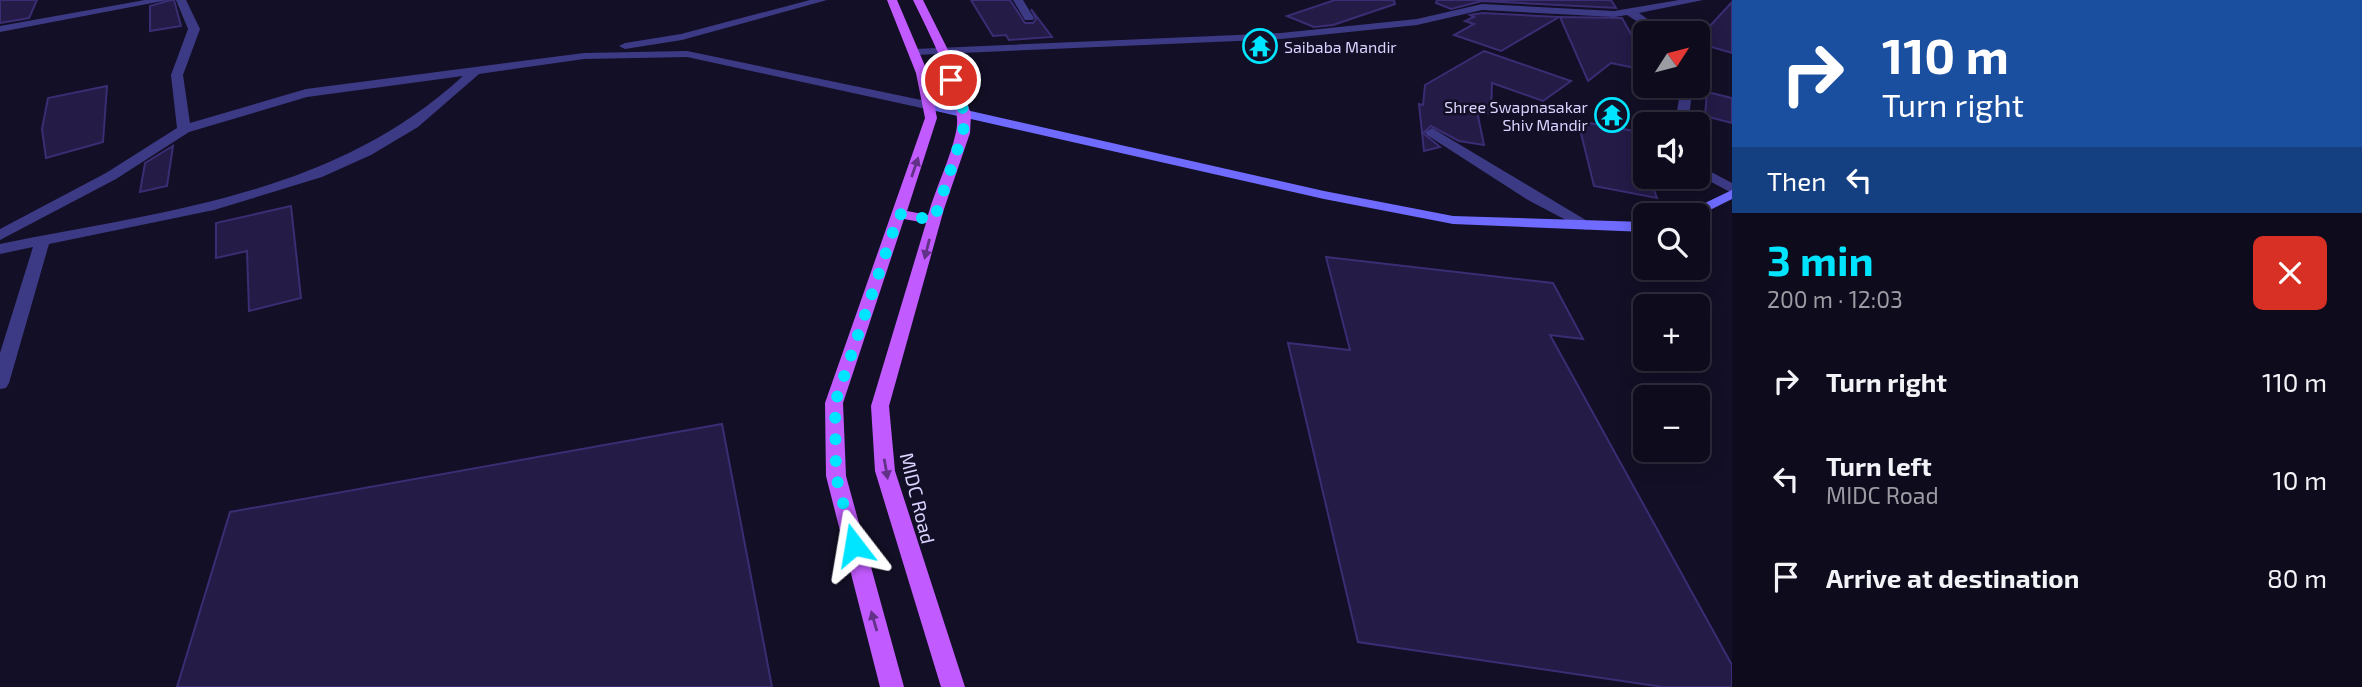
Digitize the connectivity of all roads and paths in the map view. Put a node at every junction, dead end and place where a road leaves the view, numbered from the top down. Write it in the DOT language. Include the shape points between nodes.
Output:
graph roads {
  1 [pos="163,0"];
  2 [pos="181,0"];
  3 [pos="822,0"];
  4 [pos="892,0"];
  5 [pos="918,0"];
  6 [pos="1018,0"];
  7 [pos="1698,0"];
  8 [pos="1630,12"];
  9 [pos="1029,18"];
  10 [pos="1644,21"];
  11 [pos="0,29"];
  12 [pos="942,50"];
  13 [pos="915,52"];
  14 [pos="584,56"];
  15 [pos="478,68"];
  16 [pos="931,106"];
  17 [pos="965,114"];
  18 [pos="184,129"];
  19 [pos="1433,132"];
  20 [pos="1710,177"];
  21 [pos="1732,192"];
  22 [pos="1710,203"];
  23 [pos="899,214"];
  24 [pos="934,220"];
  25 [pos="1586,225"];
  26 [pos="1633,227"];
  27 [pos="0,235"];
  28 [pos="43,239"];
  29 [pos="0,249"];
  30 [pos="0,383"];
  31 [pos="892,687"];
  32 [pos="953,687"];
  1 -- 11 [label="street"];
  2 -- 18 [label="street" via="194,29 177,75"];
  3 -- 14 [label="street" via="682,37"];
  4 -- 13 [label="main road"];
  5 -- 12 [label="main road"];
  6 -- 9 [label="street"];
  7 -- 8 [label="street"];
  8 -- 10 [label="street"];
  8 -- 12 [label="street" via="1482,7 1418,22 1281,36"];
  12 -- 13 [label="street"];
  12 -- 17 [label="main road"];
  13 -- 16 [label="main road"];
  14 -- 15 [label="street"];
  14 -- 16 [label="street" via="687,54"];
  15 -- 18 [label="street" via="306,93"];
  15 -- 28 [label="street" via="448,97 376,147 293,184 237,201"];
  16 -- 17 [label="street"];
  23 -- 16 [label="main road, one-way"];
  17 -- 24 [label="main road, MIDC Road"];
  17 -- 25 [label="street" via="1453,220"];
  18 -- 27 [label="street" via="111,176"];
  19 -- 25 [label="street" via="1533,197"];
  20 -- 21 [label="street"];
  21 -- 22 [label="street"];
  23 -- 24 [label="main road"];
  31 -- 23 [label="main road, one-way" via="836,476 835,403"];
  24 -- 32 [label="main road, MIDC Road, one-way" via="880,406 885,471"];
  25 -- 26 [label="street"];
  28 -- 29 [label="street"];
  28 -- 30 [label="street"];
}
